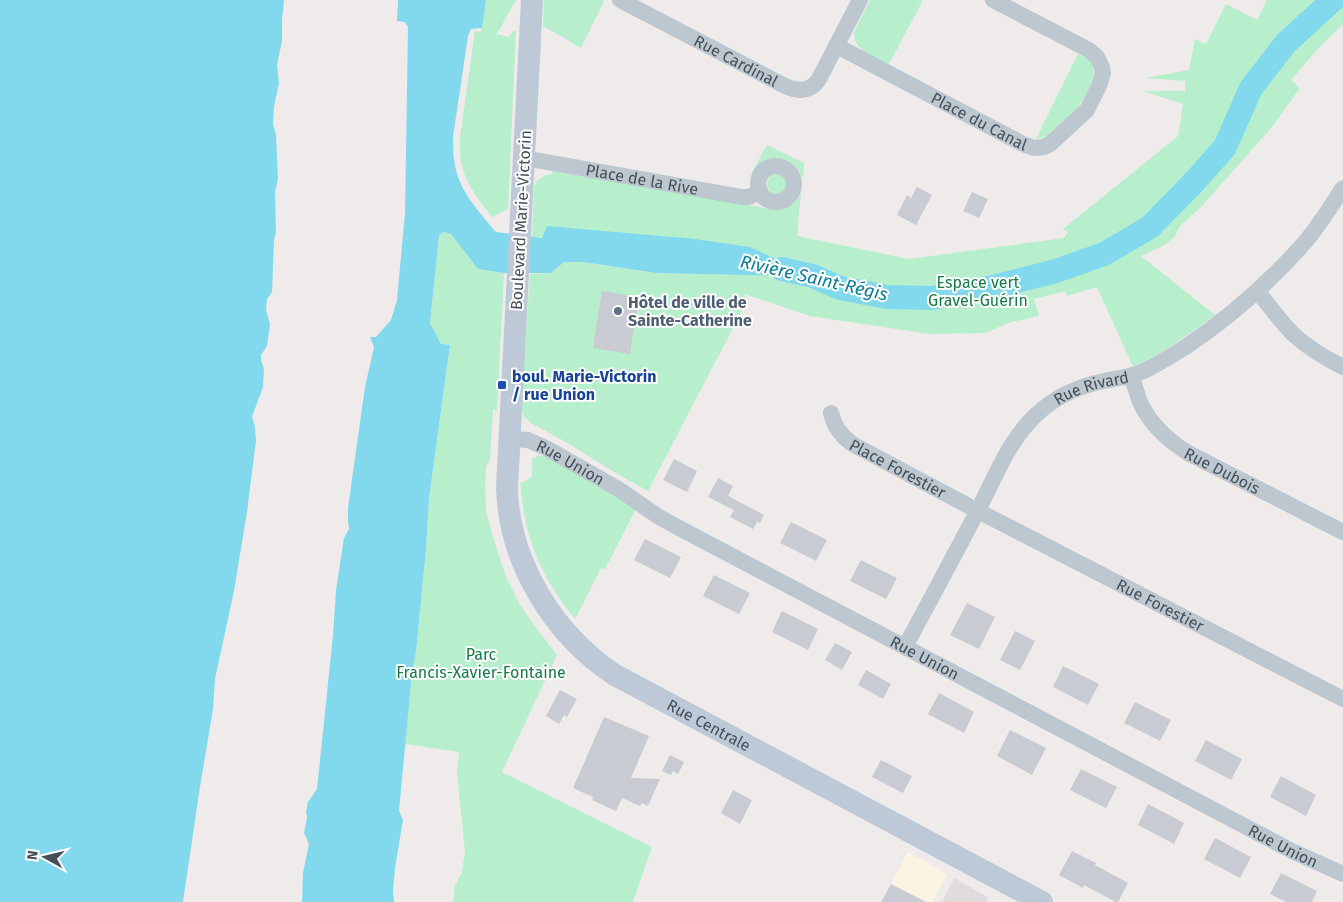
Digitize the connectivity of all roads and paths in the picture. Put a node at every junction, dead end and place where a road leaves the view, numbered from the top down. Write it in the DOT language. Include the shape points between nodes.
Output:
graph roads {
  1 [pos="532,0"];
  2 [pos="620,0"];
  3 [pos="860,0"];
  4 [pos="993,0"];
  5 [pos="837,46"];
  6 [pos="524,158"];
  7 [pos="1343,188"];
  8 [pos="760,191"];
  9 [pos="1257,291"];
  10 [pos="1343,367"];
  11 [pos="1132,377"];
  12 [pos="831,413"];
  13 [pos="510,440"];
  14 [pos="978,511"];
  15 [pos="1343,532"];
  16 [pos="904,647"];
  17 [pos="1343,699"];
  18 [pos="1343,874"];
  19 [pos="1042,902"];
  1 -- 6 [label="street, Boulevard Marie-Victorin"];
  2 -- 5 [label="street, Rue Cardinal" via="792,90 813,87"];
  3 -- 5 [label="street"];
  4 -- 5 [label="street, Place du Canal" via="1089,50 1102,66 1102,79 1087,110 1044,147 1023,144"];
  6 -- 8 [label="street, Place de la Rive" via="742,197"];
  6 -- 13 [label="street, Boulevard Marie-Victorin"];
  7 -- 9 [label="street, Rue Rivard" via="1307,240"];
  9 -- 10 [label="street" via="1292,333"];
  9 -- 11 [label="street, Rue Rivard" via="1199,338"];
  11 -- 14 [label="street, Rue Rivard" via="1080,388 1038,413 1006,454"];
  11 -- 15 [label="street, Rue Dubois" via="1146,412 1175,444"];
  12 -- 14 [label="street, Place Forestier" via="840,433 854,445"];
  13 -- 16 [label="street, Rue Union" via="528,440 546,448 668,522"];
  13 -- 19 [label="street, Rue Centrale" via="507,501 512,531 522,559 552,613 592,657 615,675 649,694"];
  14 -- 16 [label="street, Rue Rivard"];
  14 -- 17 [label="street, Rue Forestier"];
  16 -- 18 [label="street, Rue Union" via="1294,852"];
}
